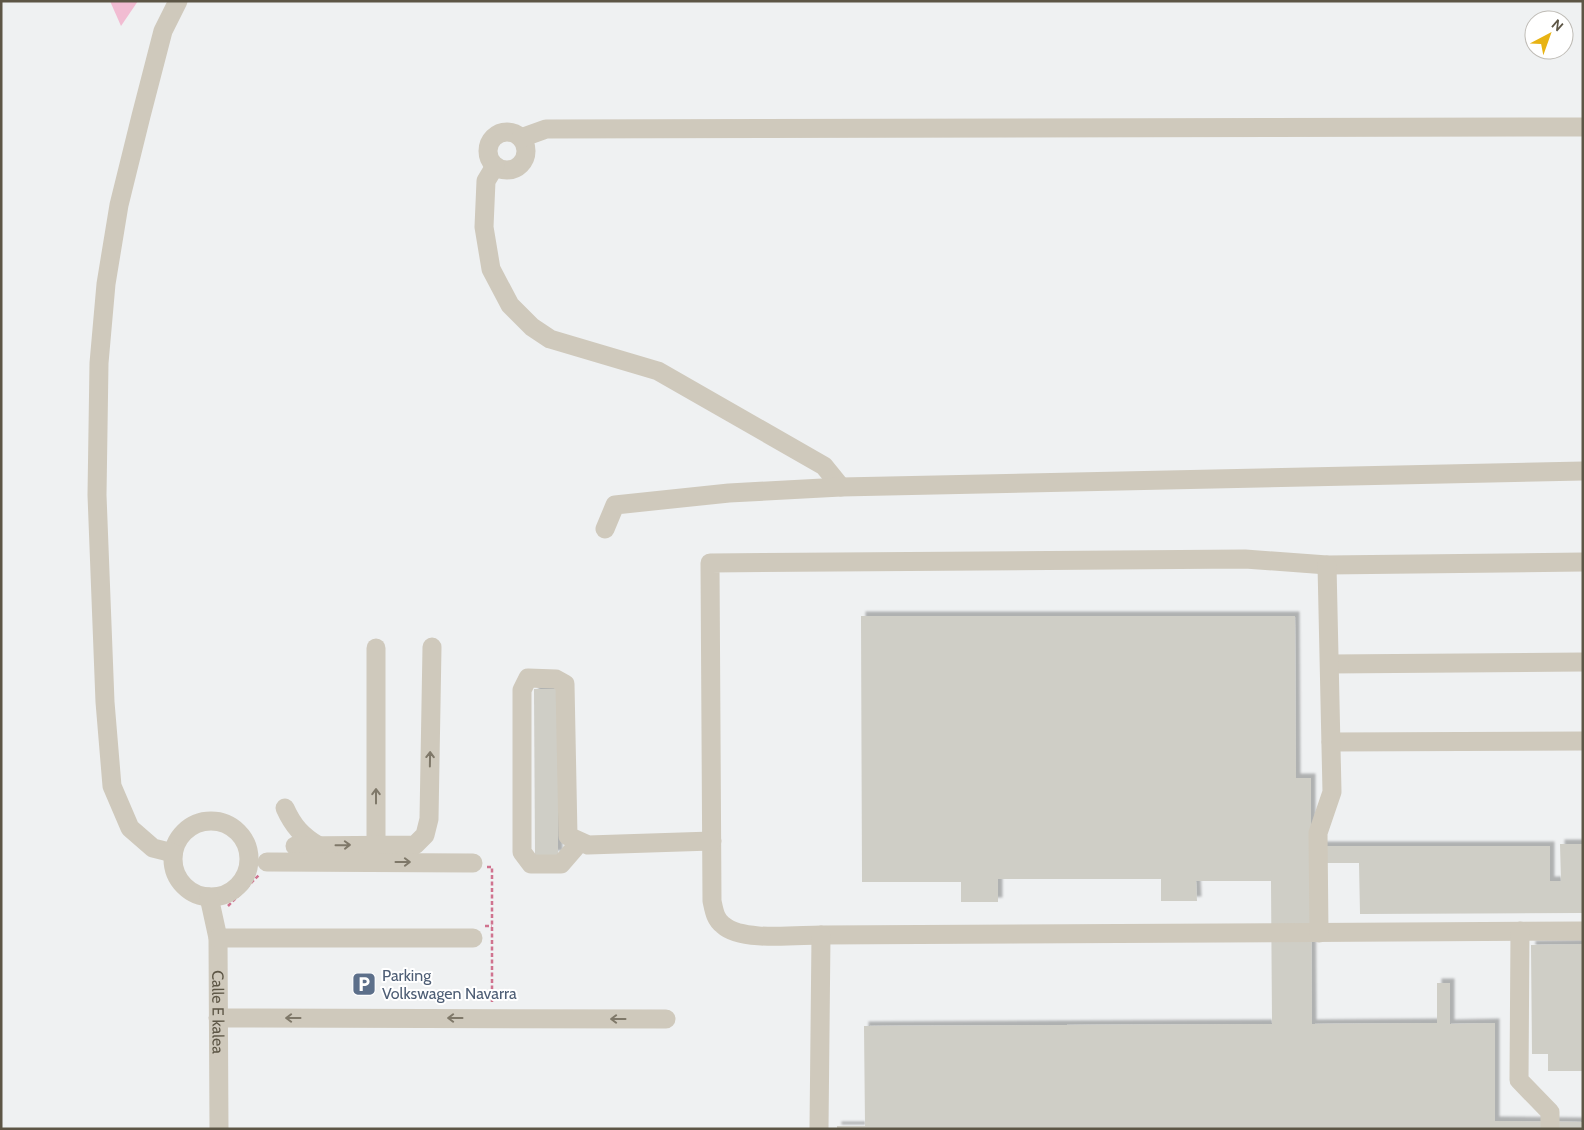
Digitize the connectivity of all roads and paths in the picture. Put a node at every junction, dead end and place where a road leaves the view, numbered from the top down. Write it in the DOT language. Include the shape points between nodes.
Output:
graph roads {
  1 [pos="178,1"];
  2 [pos="1583,128"];
  3 [pos="521,138"];
  4 [pos="495,166"];
  5 [pos="1583,471"];
  6 [pos="841,487"];
  7 [pos="606,529"];
  8 [pos="1583,562"];
  9 [pos="1327,565"];
  10 [pos="432,647"];
  11 [pos="376,648"];
  12 [pos="1583,662"];
  13 [pos="1330,664"];
  14 [pos="1583,741"];
  15 [pos="1331,742"];
  16 [pos="285,808"];
  17 [pos="712,841"];
  18 [pos="580,842"];
  19 [pos="376,845"];
  20 [pos="294,846"];
  21 [pos="319,846"];
  22 [pos="173,854"];
  23 [pos="478,865"];
  24 [pos="265,867"];
  25 [pos="209,897"];
  26 [pos="229,911"];
  27 [pos="492,926"];
  28 [pos="1520,931"];
  29 [pos="1583,931"];
  30 [pos="1319,933"];
  31 [pos="821,935"];
  32 [pos="218,938"];
  33 [pos="480,938"];
  34 [pos="492,950"];
  35 [pos="218,1018"];
  36 [pos="491,1018"];
  37 [pos="666,1019"];
  38 [pos="219,1129"];
  39 [pos="819,1129"];
  40 [pos="1550,1129"];
  1 -- 22 [label="street" via="163,31 143,107 119,206 106,284 98,363 97,495 105,702 112,786 130,828 153,848"];
  2 -- 3 [label="street" via="546,129"];
  3 -- 4 [label="street" via="526,154 520,166 507,170"];
  3 -- 4 [label="street" via="507,131 490,141 488,154"];
  4 -- 6 [label="street" via="486,181 484,227 491,269 510,305 532,327 550,339 658,371 824,466"];
  5 -- 6 [label="street"];
  6 -- 7 [label="street" via="730,493 615,505"];
  8 -- 9 [label="street"];
  9 -- 13 [label="street"];
  9 -- 17 [label="street" via="1245,559 710,563"];
  19 -- 10 [label="street, one-way" via="415,845 425,834 429,820"];
  19 -- 11 [label="street, one-way"];
  12 -- 13 [label="street"];
  13 -- 15 [label="street"];
  14 -- 15 [label="street"];
  15 -- 30 [label="street" via="1332,792 1318,833"];
  16 -- 21 [label="street" via="292,824"];
  17 -- 18 [label="street" via="588,845"];
  17 -- 31 [label="street" via="712,901 715,916 723,926 736,934"];
  18 -- 18 [label="street" via="568,836 565,684 556,678 528,678 522,690 522,852 531,864 561,864"];
  21 -- 19 [label="street, one-way"];
  20 -- 21 [label="street"];
  22 -- 25 [label="street" via="178,877 186,887"];
  22 -- 25 [label="street" via="184,832 205,821 218,821 239,832 249,856 243,880 222,896"];
  24 -- 23 [label="street, one-way"];
  23 -- 27 [label="path" via="492,867"];
  24 -- 26 [label="path" via="228,906"];
  25 -- 32 [label="street, Calle E kalea"];
  27 -- 33 [label="path"];
  27 -- 34 [label="path"];
  28 -- 29 [label="street"];
  28 -- 30 [label="street"];
  28 -- 40 [label="street" via="1519,1080 1550,1112"];
  30 -- 31 [label="street"];
  31 -- 39 [label="street"];
  32 -- 33 [label="street"];
  32 -- 35 [label="street, Calle E kalea"];
  33 -- 34 [label="path"];
  34 -- 36 [label="path"];
  36 -- 35 [label="street, one-way"];
  35 -- 38 [label="street, Calle E kalea"];
  37 -- 36 [label="street, one-way"];
}
